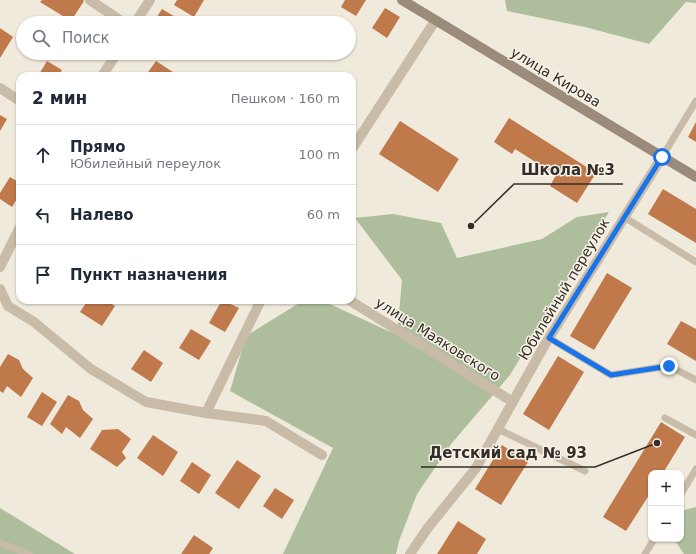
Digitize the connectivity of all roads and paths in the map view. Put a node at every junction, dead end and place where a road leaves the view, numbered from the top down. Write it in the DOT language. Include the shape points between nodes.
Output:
graph roads {
  1 [pos="90,0"];
  2 [pos="150,0"];
  3 [pos="402,0"];
  4 [pos="114,16"];
  5 [pos="140,16"];
  6 [pos="435,21"];
  7 [pos="112,60"];
  8 [pos="105,72"];
  9 [pos="0,88"];
  10 [pos="16,98"];
  11 [pos="696,101"];
  12 [pos="356,143"];
  13 [pos="662,157"];
  14 [pos="696,177"];
  15 [pos="624,217"];
  16 [pos="16,235"];
  17 [pos="696,262"];
  18 [pos="0,267"];
  19 [pos="0,289"];
  20 [pos="259,304"];
  21 [pos="355,304"];
  22 [pos="549,338"];
  23 [pos="696,380"];
  24 [pos="513,402"];
  25 [pos="206,413"];
  26 [pos="665,418"];
  27 [pos="498,429"];
  28 [pos="696,435"];
  29 [pos="322,455"];
  30 [pos="696,469"];
  31 [pos="585,471"];
  32 [pos="684,489"];
  33 [pos="652,542"];
  34 [pos="0,543"];
  35 [pos="29,554"];
  36 [pos="410,554"];
  37 [pos="645,554"];
  1 -- 4 [label="street"];
  2 -- 5 [label="street"];
  3 -- 6 [label="street, улица Кирова"];
  6 -- 12 [label="street"];
  6 -- 13 [label="street, улица Кирова"];
  7 -- 8 [label="street"];
  9 -- 10 [label="street"];
  11 -- 13 [label="lane"];
  13 -- 14 [label="street, улица Кирова"];
  13 -- 15 [label="street, Юбилейный переулок"];
  15 -- 17 [label="lane"];
  15 -- 22 [label="street, Юбилейный переулок"];
  16 -- 18 [label="street"];
  19 -- 25 [label="street" via="8,306 34,322 97,373 146,402"];
  20 -- 25 [label="street"];
  21 -- 24 [label="street, улица Маяковского"];
  22 -- 23 [label="lane" via="611,375 669,366"];
  22 -- 24 [label="street, Юбилейный переулок"];
  24 -- 27 [label="street, Юбилейный переулок"];
  25 -- 29 [label="street" via="266,421"];
  26 -- 28 [label="lane"];
  27 -- 31 [label="lane"];
  27 -- 36 [label="street, Юбилейный переулок" via="476,468 426,529"];
  30 -- 32 [label="lane"];
  33 -- 37 [label="lane"];
  34 -- 35 [label="lane"];
}
